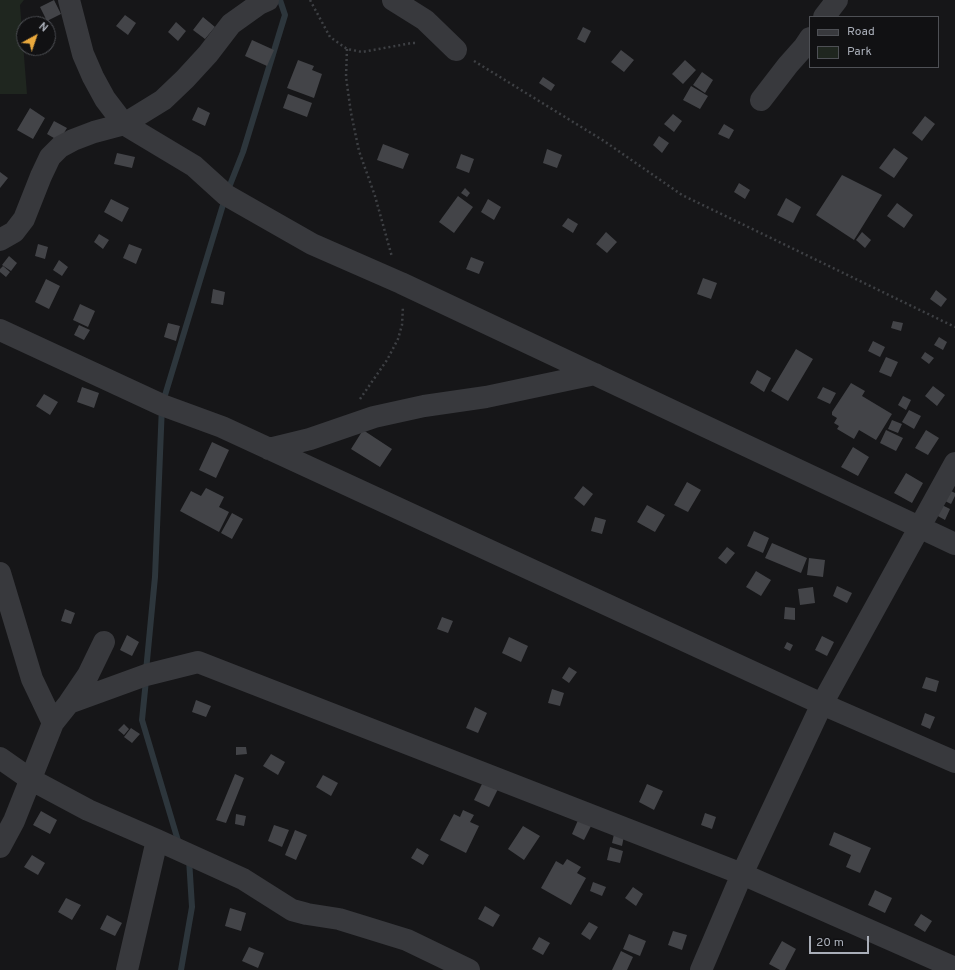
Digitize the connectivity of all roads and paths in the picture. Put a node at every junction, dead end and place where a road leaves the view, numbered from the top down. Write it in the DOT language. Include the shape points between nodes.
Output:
graph roads {
  1 [pos="69,0"];
  2 [pos="268,0"];
  3 [pos="310,0"];
  4 [pos="393,0"];
  5 [pos="837,0"];
  6 [pos="825,16"];
  7 [pos="809,40"];
  8 [pos="419,43"];
  9 [pos="347,49"];
  10 [pos="456,50"];
  11 [pos="761,100"];
  12 [pos="124,124"];
  13 [pos="0,240"];
  14 [pos="401,283"];
  15 [pos="955,327"];
  16 [pos="4,335"];
  17 [pos="595,374"];
  18 [pos="356,405"];
  19 [pos="269,449"];
  20 [pos="955,462"];
  21 [pos="919,527"];
  22 [pos="955,544"];
  23 [pos="0,573"];
  24 [pos="104,642"];
  25 [pos="70,703"];
  26 [pos="822,704"];
  27 [pos="53,723"];
  28 [pos="0,758"];
  29 [pos="955,762"];
  30 [pos="30,779"];
  31 [pos="158,840"];
  32 [pos="0,847"];
  33 [pos="742,874"];
  34 [pos="955,968"];
  35 [pos="127,970"];
  36 [pos="469,970"];
  37 [pos="701,970"];
  1 -- 12 [label="street" via="93,77 105,99"];
  2 -- 12 [label="street" via="231,24 208,54 163,100"];
  3 -- 9 [label="path" via="330,37"];
  4 -- 10 [label="street" via="425,20"];
  5 -- 6 [label="street"];
  7 -- 11 [label="street"];
  8 -- 9 [label="path" via="362,52"];
  9 -- 14 [label="path" via="346,77 359,151"];
  10 -- 15 [label="path" via="604,141 682,195"];
  12 -- 13 [label="street" via="87,134 60,147 50,157 24,219 14,232"];
  12 -- 14 [label="street" via="194,166 232,199 312,244"];
  14 -- 17 [label="street"];
  14 -- 18 [label="path" via="402,325 398,339"];
  16 -- 19 [label="street"];
  17 -- 19 [label="street" via="374,417 310,439"];
  17 -- 21 [label="street"];
  19 -- 26 [label="street"];
  20 -- 21 [label="street"];
  21 -- 22 [label="street"];
  21 -- 26 [label="street"];
  23 -- 27 [label="street" via="32,679"];
  24 -- 25 [label="street" via="88,675"];
  25 -- 27 [label="street"];
  25 -- 33 [label="street" via="146,675 198,662"];
  26 -- 29 [label="street"];
  26 -- 33 [label="street"];
  27 -- 30 [label="street"];
  28 -- 30 [label="street"];
  30 -- 31 [label="street" via="88,810"];
  30 -- 32 [label="street"];
  31 -- 35 [label="street"];
  31 -- 36 [label="street" via="243,879 292,910 407,940"];
  33 -- 34 [label="street"];
  33 -- 37 [label="street"];
}
